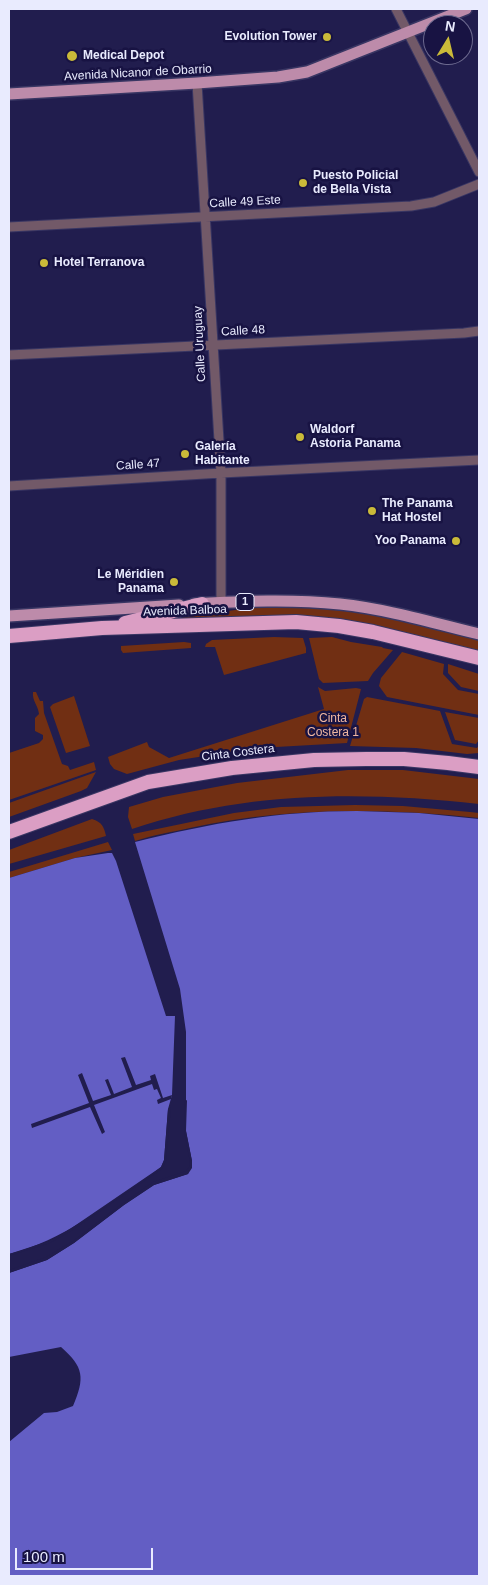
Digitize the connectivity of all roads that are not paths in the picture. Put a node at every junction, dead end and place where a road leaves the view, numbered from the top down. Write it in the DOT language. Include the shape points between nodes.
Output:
graph roads {
  1 [pos="396,9"];
  2 [pos="466,9"];
  3 [pos="408,31"];
  4 [pos="197,83"];
  5 [pos="9,94"];
  6 [pos="479,172"];
  7 [pos="479,184"];
  8 [pos="205,217"];
  9 [pos="9,226"];
  10 [pos="479,331"];
  11 [pos="213,346"];
  12 [pos="9,355"];
  13 [pos="479,460"];
  14 [pos="221,473"];
  15 [pos="9,486"];
  16 [pos="221,603"];
  17 [pos="202,604"];
  18 [pos="9,616"];
  19 [pos="102,628"];
  20 [pos="479,634"];
  21 [pos="9,636"];
  22 [pos="479,659"];
  23 [pos="479,759"];
  24 [pos="448,763"];
  25 [pos="479,768"];
  26 [pos="9,832"];
  1 -- 3 [label="street"];
  2 -- 3 [label="main road, Avenida Nicanor de Obarrio"];
  3 -- 4 [label="main road, Avenida Nicanor de Obarrio" via="307,72"];
  3 -- 6 [label="street"];
  4 -- 5 [label="main road, Avenida Nicanor de Obarrio"];
  4 -- 8 [label="street, Calle Uruguay"];
  7 -- 8 [label="street, Calle 49 Este" via="434,202 411,206"];
  8 -- 9 [label="street, Calle 49 Este"];
  8 -- 11 [label="street, Calle Uruguay"];
  10 -- 11 [label="street, Calle 48"];
  11 -- 12 [label="street, Calle 48"];
  11 -- 14 [label="street, Calle Uruguay"];
  13 -- 14 [label="street, Calle 47"];
  14 -- 15 [label="street, Calle 47"];
  14 -- 16 [label="street, Calle Uruguay"];
  16 -- 17 [label="main road, Avenida Balboa / 1"];
  16 -- 20 [label="main road, Avenida Balboa / 1" via="302,601 341,604"];
  17 -- 18 [label="main road, Avenida Balboa / 1"];
  17 -- 19 [label="highway"];
  19 -- 21 [label="highway, Avenida Balboa / 1"];
  19 -- 22 [label="highway, Avenida Balboa / 1" via="296,622 373,632"];
  23 -- 24 [label="highway"];
  24 -- 25 [label="highway, Cinta Costera"];
  24 -- 26 [label="highway, Cinta Costera" via="404,759 314,760 196,773 148,782"];
}
